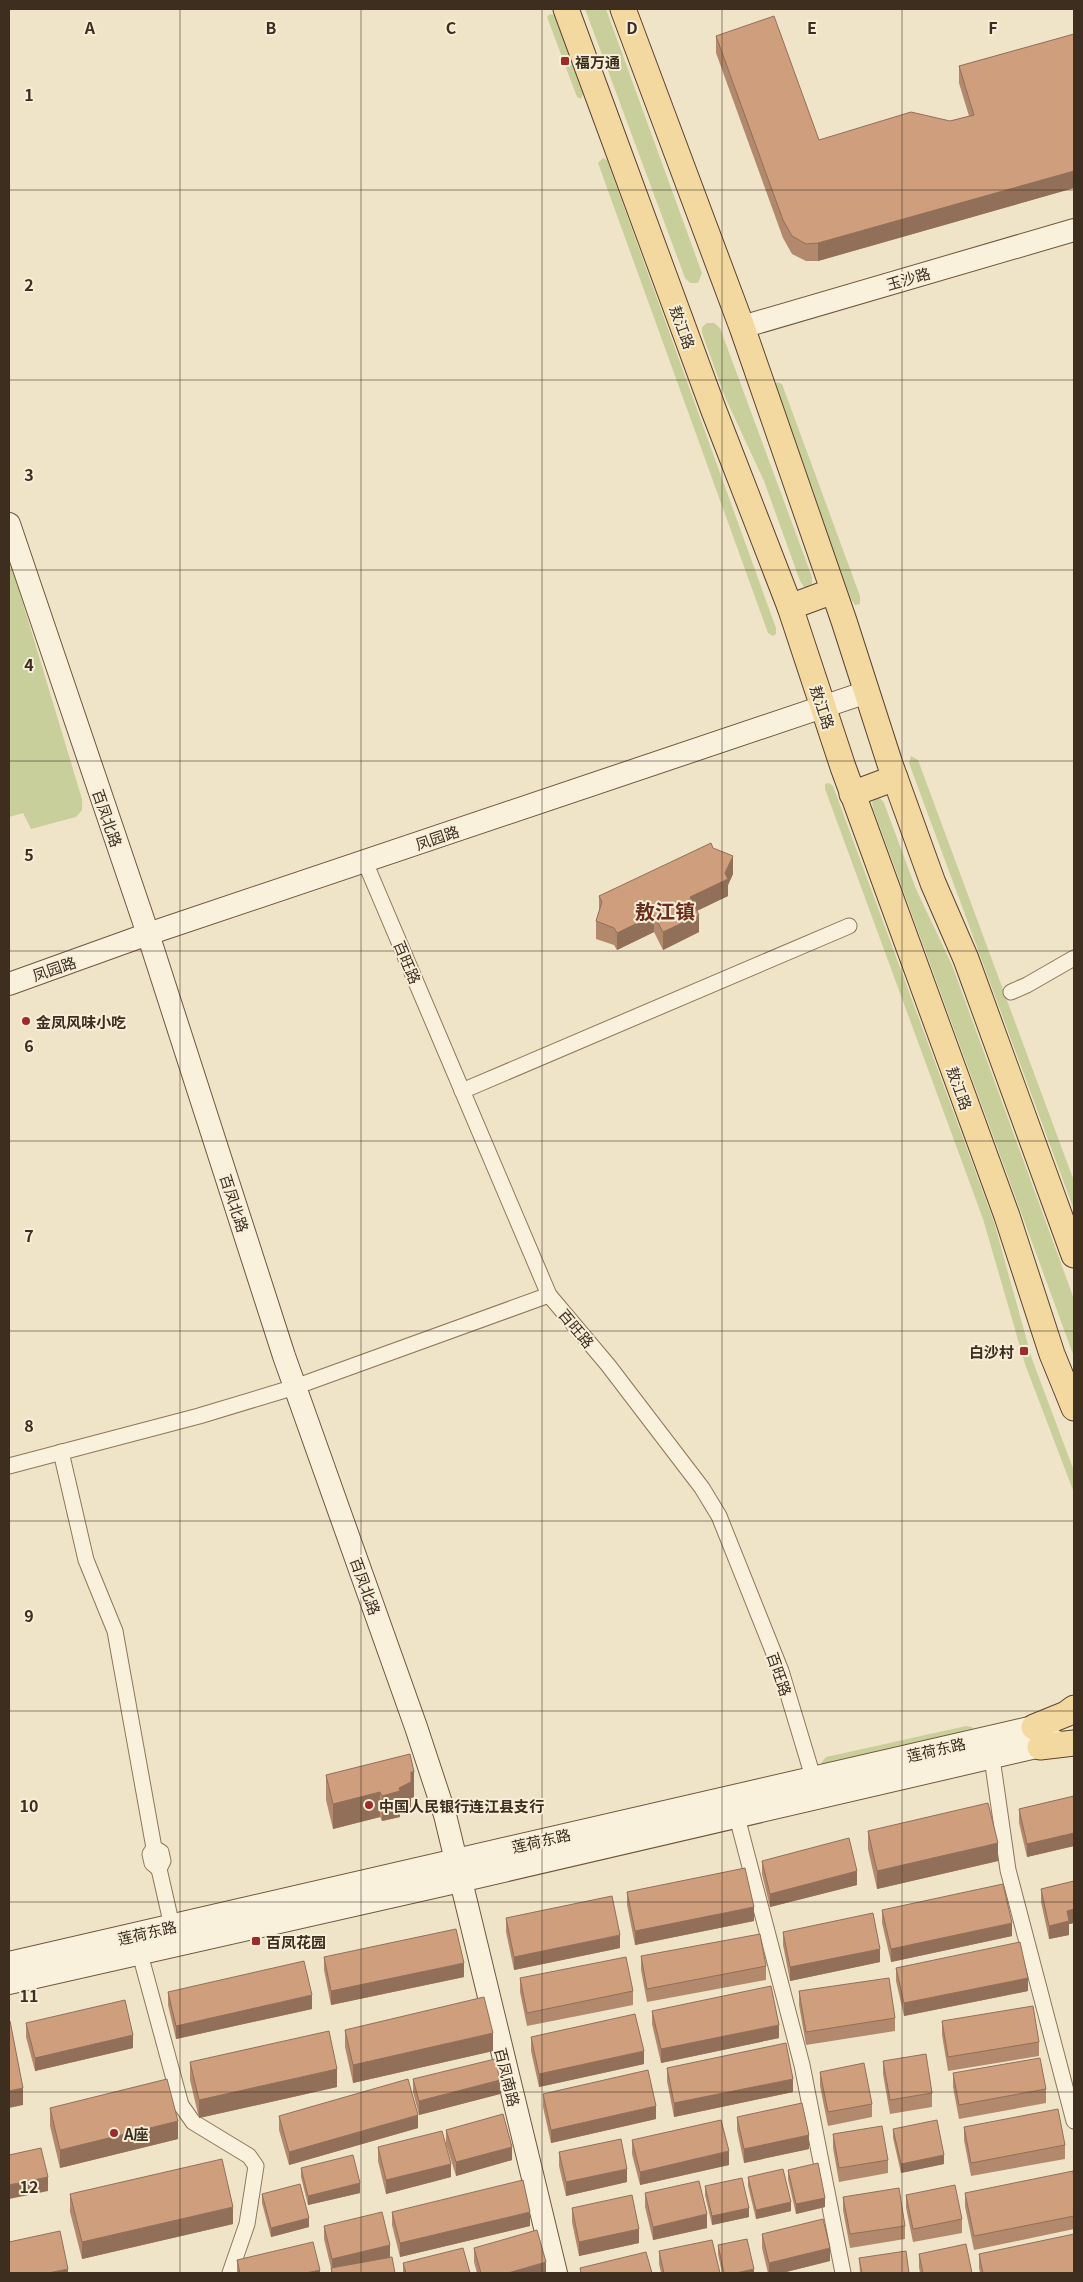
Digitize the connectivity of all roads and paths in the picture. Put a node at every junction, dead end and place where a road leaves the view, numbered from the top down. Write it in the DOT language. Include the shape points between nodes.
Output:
graph roads {
  1 [pos="566,9"];
  2 [pos="623,9"];
  3 [pos="1074,230"];
  4 [pos="742,327"];
  5 [pos="9,524"];
  6 [pos="833,591"];
  7 [pos="790,606"];
  8 [pos="867,692"];
  9 [pos="823,707"];
  10 [pos="895,778"];
  11 [pos="852,794"];
  12 [pos="366,862"];
  13 [pos="849,926"];
  14 [pos="148,934"];
  15 [pos="1074,958"];
  16 [pos="9,984"];
  17 [pos="1011,992"];
  18 [pos="462,1090"];
  19 [pos="1074,1256"];
  20 [pos="549,1295"];
  21 [pos="295,1387"];
  22 [pos="1074,1408"];
  23 [pos="61,1452"];
  24 [pos="9,1466"];
  25 [pos="1074,1708"];
  26 [pos="1074,1718"];
  27 [pos="1037,1737"];
  28 [pos="1074,1738"];
  29 [pos="1074,1743"];
  30 [pos="992,1758"];
  31 [pos="813,1777"];
  32 [pos="737,1818"];
  33 [pos="458,1871"];
  34 [pos="172,1926"];
  35 [pos="140,1954"];
  36 [pos="9,1963"];
  37 [pos="9,1983"];
  38 [pos="1074,2121"];
  39 [pos="230,2273"];
  40 [pos="556,2273"];
  41 [pos="843,2273"];
  1 -- 7 [label="main road, 敖江路"];
  2 -- 4 [label="main road"];
  3 -- 4 [label="street, 玉沙路"];
  4 -- 6 [label="main road"];
  5 -- 14 [label="street, 百凤北路"];
  6 -- 7 [label="main road"];
  6 -- 8 [label="main road"];
  7 -- 9 [label="main road, 敖江路"];
  8 -- 9 [label="street, 凤园路"];
  8 -- 10 [label="main road"];
  9 -- 11 [label="main road, 敖江路"];
  9 -- 12 [label="street, 凤园路"];
  10 -- 11 [label="main road"];
  10 -- 19 [label="main road" via="933,883 966,959"];
  11 -- 22 [label="main road, 敖江路"];
  12 -- 14 [label="street, 凤园路"];
  12 -- 18 [label="street, 百旺路"];
  13 -- 18 [label="street"];
  14 -- 16 [label="street, 凤园路"];
  14 -- 21 [label="street, 百凤北路"];
  15 -- 17 [label="street"];
  18 -- 20 [label="street, 百旺路"];
  20 -- 21 [label="street"];
  20 -- 31 [label="street, 百旺路" via="608,1365 702,1488 719,1516 780,1671"];
  21 -- 23 [label="street" via="200,1416"];
  21 -- 33 [label="street, 百凤北路" via="416,1727 445,1815"];
  23 -- 24 [label="street"];
  23 -- 34 [label="street" via="86,1560 115,1630 154,1848 150,1854 152,1863 159,1869"];
  25 -- 27 [label="main road"];
  26 -- 27 [label="street, 莲荷东路"];
  27 -- 28 [label="street, 莲荷东路"];
  27 -- 29 [label="main road"];
  27 -- 30 [label="street, 莲荷东路"];
  27 -- 31 [label="street, 莲荷东路"];
  30 -- 32 [label="street, 莲荷东路"];
  30 -- 38 [label="street" via="1008,1870"];
  31 -- 33 [label="street, 莲荷东路"];
  32 -- 33 [label="street, 莲荷东路"];
  32 -- 41 [label="street" via="802,2064"];
  33 -- 34 [label="street, 莲荷东路"];
  33 -- 35 [label="street, 莲荷东路"];
  33 -- 40 [label="street, 百凤南路"];
  34 -- 36 [label="street, 莲荷东路"];
  35 -- 37 [label="street, 莲荷东路"];
  35 -- 39 [label="street" via="181,2105 192,2122 249,2156 256,2166 247,2224"];
}
